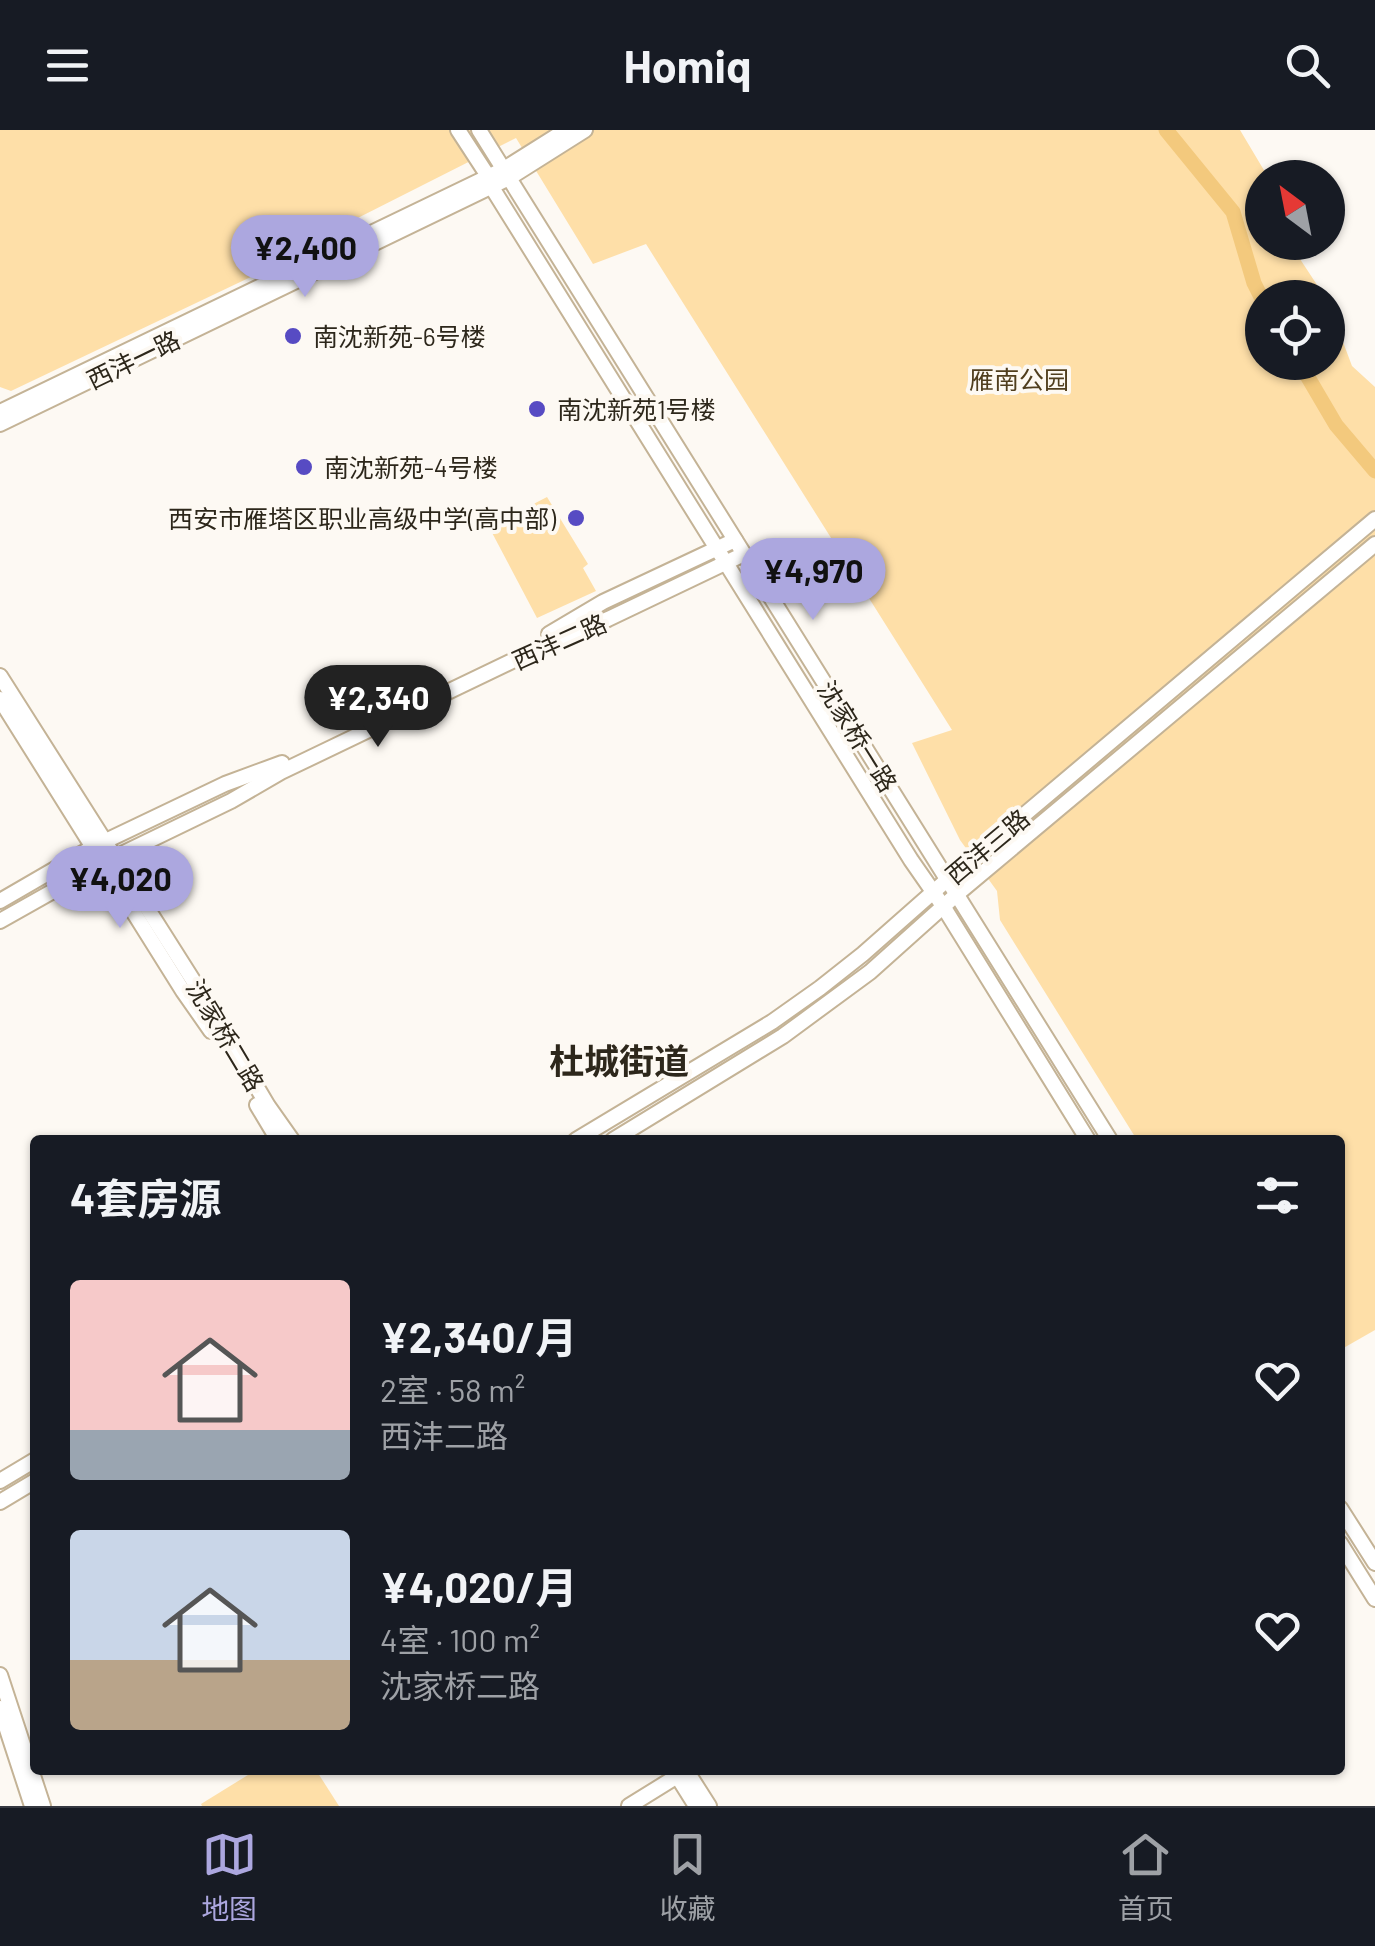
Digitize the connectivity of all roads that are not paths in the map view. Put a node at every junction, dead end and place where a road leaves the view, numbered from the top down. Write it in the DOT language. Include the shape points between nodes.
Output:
graph roads {
  1 [pos="458,130"];
  2 [pos="479,130"];
  3 [pos="566,130"];
  4 [pos="585,130"];
  5 [pos="506,174"];
  6 [pos="490,182"];
  7 [pos="0,412"];
  8 [pos="0,424"];
  9 [pos="1375,519"];
  10 [pos="735,540"];
  11 [pos="1375,544"];
  12 [pos="717,548"];
  13 [pos="744,554"];
  14 [pos="726,562"];
  15 [pos="0,676"];
  16 [pos="0,699"];
  17 [pos="99,844"];
  18 [pos="109,860"];
  19 [pos="948,879"];
  20 [pos="932,893"];
  21 [pos="956,894"];
  22 [pos="0,900"];
  23 [pos="943,906"];
  24 [pos="0,921"];
  25 [pos="275,1135"];
  26 [pos="288,1135"];
  27 [pos="584,1135"];
  28 [pos="621,1135"];
  29 [pos="1085,1135"];
  30 [pos="1107,1135"];
  31 [pos="30,1463"];
  32 [pos="0,1481"];
  33 [pos="30,1484"];
  34 [pos="0,1502"];
  35 [pos="1345,1516"];
  36 [pos="1345,1551"];
  37 [pos="1375,1563"];
  38 [pos="1375,1598"];
  39 [pos="0,1674"];
  40 [pos="0,1708"];
  41 [pos="30,1766"];
  42 [pos="33,1775"];
  43 [pos="676,1775"];
  44 [pos="684,1775"];
  45 [pos="685,1775"];
  46 [pos="32,1806"];
  47 [pos="43,1806"];
  48 [pos="630,1806"];
  49 [pos="696,1806"];
  50 [pos="708,1806"];
  1 -- 6 [label="street, 沈家桥一路"];
  2 -- 5 [label="street, 沈家桥一路"];
  3 -- 5 [label="street, 西沣一路"];
  4 -- 5 [label="street, 西沣一路"];
  5 -- 6 [label="street, 西沣一路"];
  5 -- 10 [label="street, 沈家桥一路"];
  6 -- 7 [label="street, 西沣一路"];
  6 -- 8 [label="street, 西沣一路"];
  6 -- 12 [label="street, 沈家桥一路"];
  9 -- 19 [label="street, 西沣三路"];
  10 -- 12 [label="street, 西沣二路"];
  10 -- 13 [label="street, 沈家桥一路"];
  11 -- 21 [label="street, 西沣三路"];
  12 -- 14 [label="street, 沈家桥一路"];
  12 -- 17 [label="street, 西沣二路" via="295,757"];
  13 -- 14 [label="street, 西沣二路"];
  13 -- 19 [label="street, 沈家桥一路"];
  14 -- 18 [label="street, 西沣二路"];
  14 -- 20 [label="street, 沈家桥一路"];
  15 -- 17 [label="street, 沈家桥二路"];
  16 -- 17 [label="street, 沈家桥二路"];
  17 -- 18 [label="street, 沈家桥二路"];
  17 -- 22 [label="street, 西沣二路"];
  18 -- 24 [label="street, 西沣二路"];
  18 -- 25 [label="street, 沈家桥二路"];
  18 -- 26 [label="street, 沈家桥二路"];
  19 -- 20 [label="street, 西沣三路"];
  19 -- 21 [label="street, 沈家桥一路"];
  20 -- 23 [label="street, 沈家桥一路"];
  20 -- 27 [label="street, 西沣三路" via="772,1022"];
  21 -- 23 [label="street, 西沣三路"];
  21 -- 30 [label="street, 沈家桥一路"];
  23 -- 28 [label="street, 西沣三路" via="836,998"];
  23 -- 29 [label="street, 沈家桥一路"];
  31 -- 32 [label="street"];
  33 -- 34 [label="street"];
  35 -- 37 [label="street"];
  36 -- 38 [label="street"];
  39 -- 41 [label="street"];
  40 -- 46 [label="street"];
  42 -- 47 [label="street"];
  43 -- 48 [label="street"];
  44 -- 49 [label="street"];
  45 -- 50 [label="street"];
}
